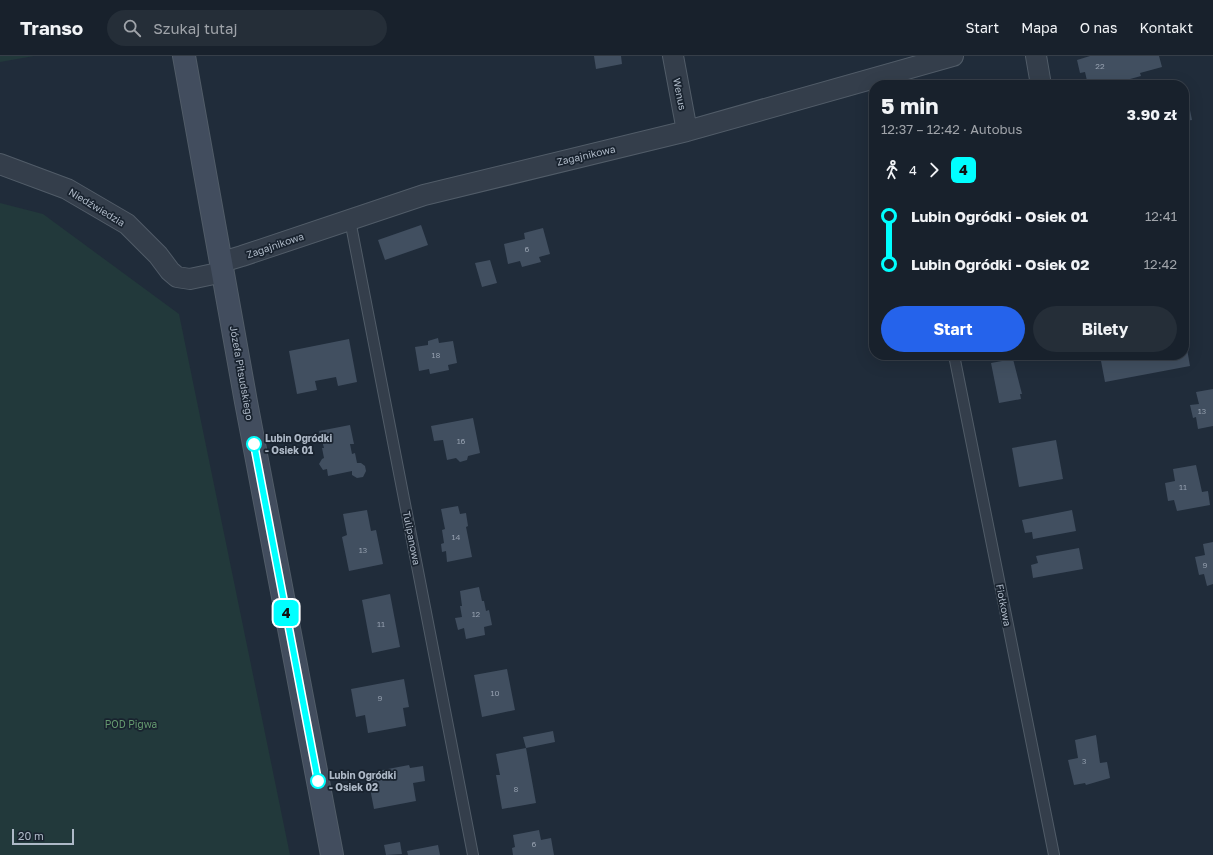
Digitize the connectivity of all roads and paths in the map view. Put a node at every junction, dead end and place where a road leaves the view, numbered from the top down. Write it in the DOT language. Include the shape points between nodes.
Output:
graph roads {
  1 [pos="184,56"];
  2 [pos="673,56"];
  3 [pos="953,56"];
  4 [pos="1036,56"];
  5 [pos="904,70"];
  6 [pos="1040,80"];
  7 [pos="687,131"];
  8 [pos="0,164"];
  9 [pos="350,220"];
  10 [pos="223,267"];
  11 [pos="955,360"];
  12 [pos="332,855"];
  13 [pos="473,855"];
  14 [pos="1054,855"];
  1 -- 10 [label="street, Józefa Piłsudskiego"];
  2 -- 7 [label="street, Wenus"];
  3 -- 5 [label="street, Zagajnikowa"];
  4 -- 6 [label="street"];
  5 -- 7 [label="street, Zagajnikowa"];
  7 -- 9 [label="street, Zagajnikowa" via="424,195"];
  8 -- 10 [label="street, Niedźwiedzia" via="67,189 127,224 177,277 190,279"];
  9 -- 10 [label="street, Zagajnikowa"];
  9 -- 13 [label="lane, Tulipanowa"];
  10 -- 12 [label="street, Józefa Piłsudskiego"];
  11 -- 14 [label="lane, Fiołkowa"];
}
